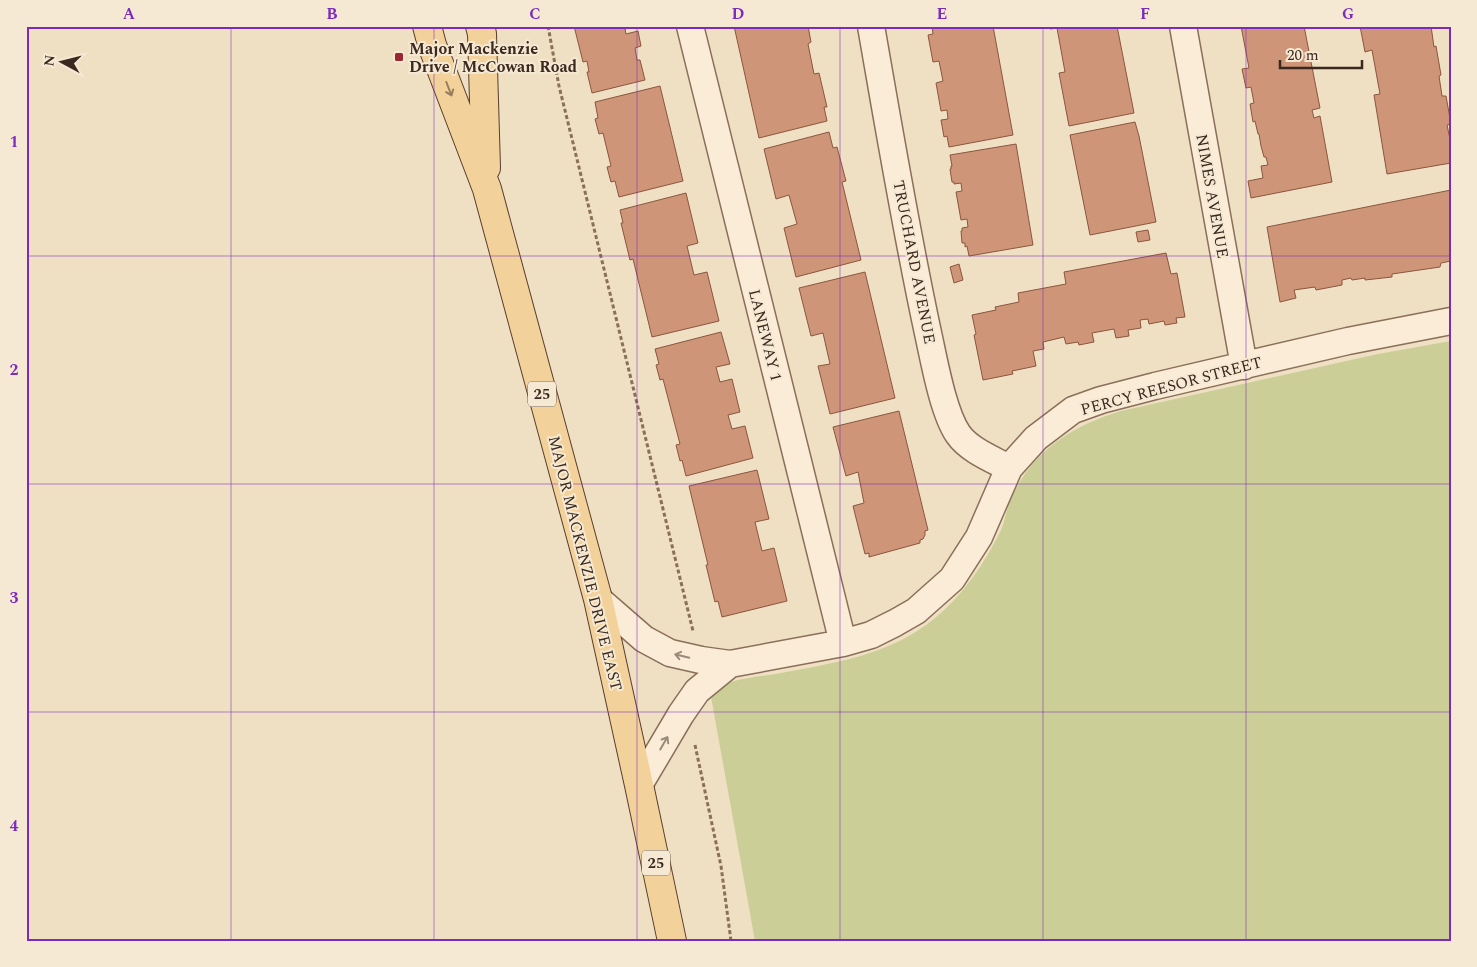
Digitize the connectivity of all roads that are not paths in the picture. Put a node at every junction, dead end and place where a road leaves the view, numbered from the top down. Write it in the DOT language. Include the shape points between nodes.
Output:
graph roads {
  1 [pos="427,26"];
  2 [pos="480,26"];
  3 [pos="690,26"];
  4 [pos="871,26"];
  5 [pos="1183,26"];
  6 [pos="487,189"];
  7 [pos="1451,321"];
  8 [pos="1244,366"];
  9 [pos="1009,468"];
  10 [pos="598,599"];
  11 [pos="842,643"];
  12 [pos="730,664"];
  13 [pos="639,785"];
  14 [pos="672,941"];
  1 -- 6 [label="main road, MAJOR MACKENZIE DRIVE EAST / 25, one-way"];
  2 -- 6 [label="main road, MAJOR MACKENZIE DRIVE EAST / 25"];
  3 -- 11 [label="street, LANEWAY 1"];
  4 -- 9 [label="street, TRUCHARD AVENUE" via="914,268 944,400 959,436 973,448"];
  5 -- 8 [label="street, NIMES AVENUE"];
  6 -- 10 [label="main road, MAJOR MACKENZIE DRIVE EAST / 25"];
  7 -- 8 [label="street, PERCY REESOR STREET"];
  8 -- 9 [label="street, PERCY REESOR STREET" via="1102,400 1074,410 1036,438"];
  9 -- 11 [label="street, PERCY REESOR STREET" via="979,537 952,579 916,611 895,624"];
  12 -- 10 [label="street, PERCY REESOR STREET, one-way" via="670,653 644,639"];
  10 -- 13 [label="main road, MAJOR MACKENZIE DRIVE EAST / 25"];
  11 -- 12 [label="street, PERCY REESOR STREET"];
  13 -- 12 [label="street, PERCY REESOR STREET, one-way" via="697,691"];
  13 -- 14 [label="main road, MAJOR MACKENZIE DRIVE EAST / 25"];
}
